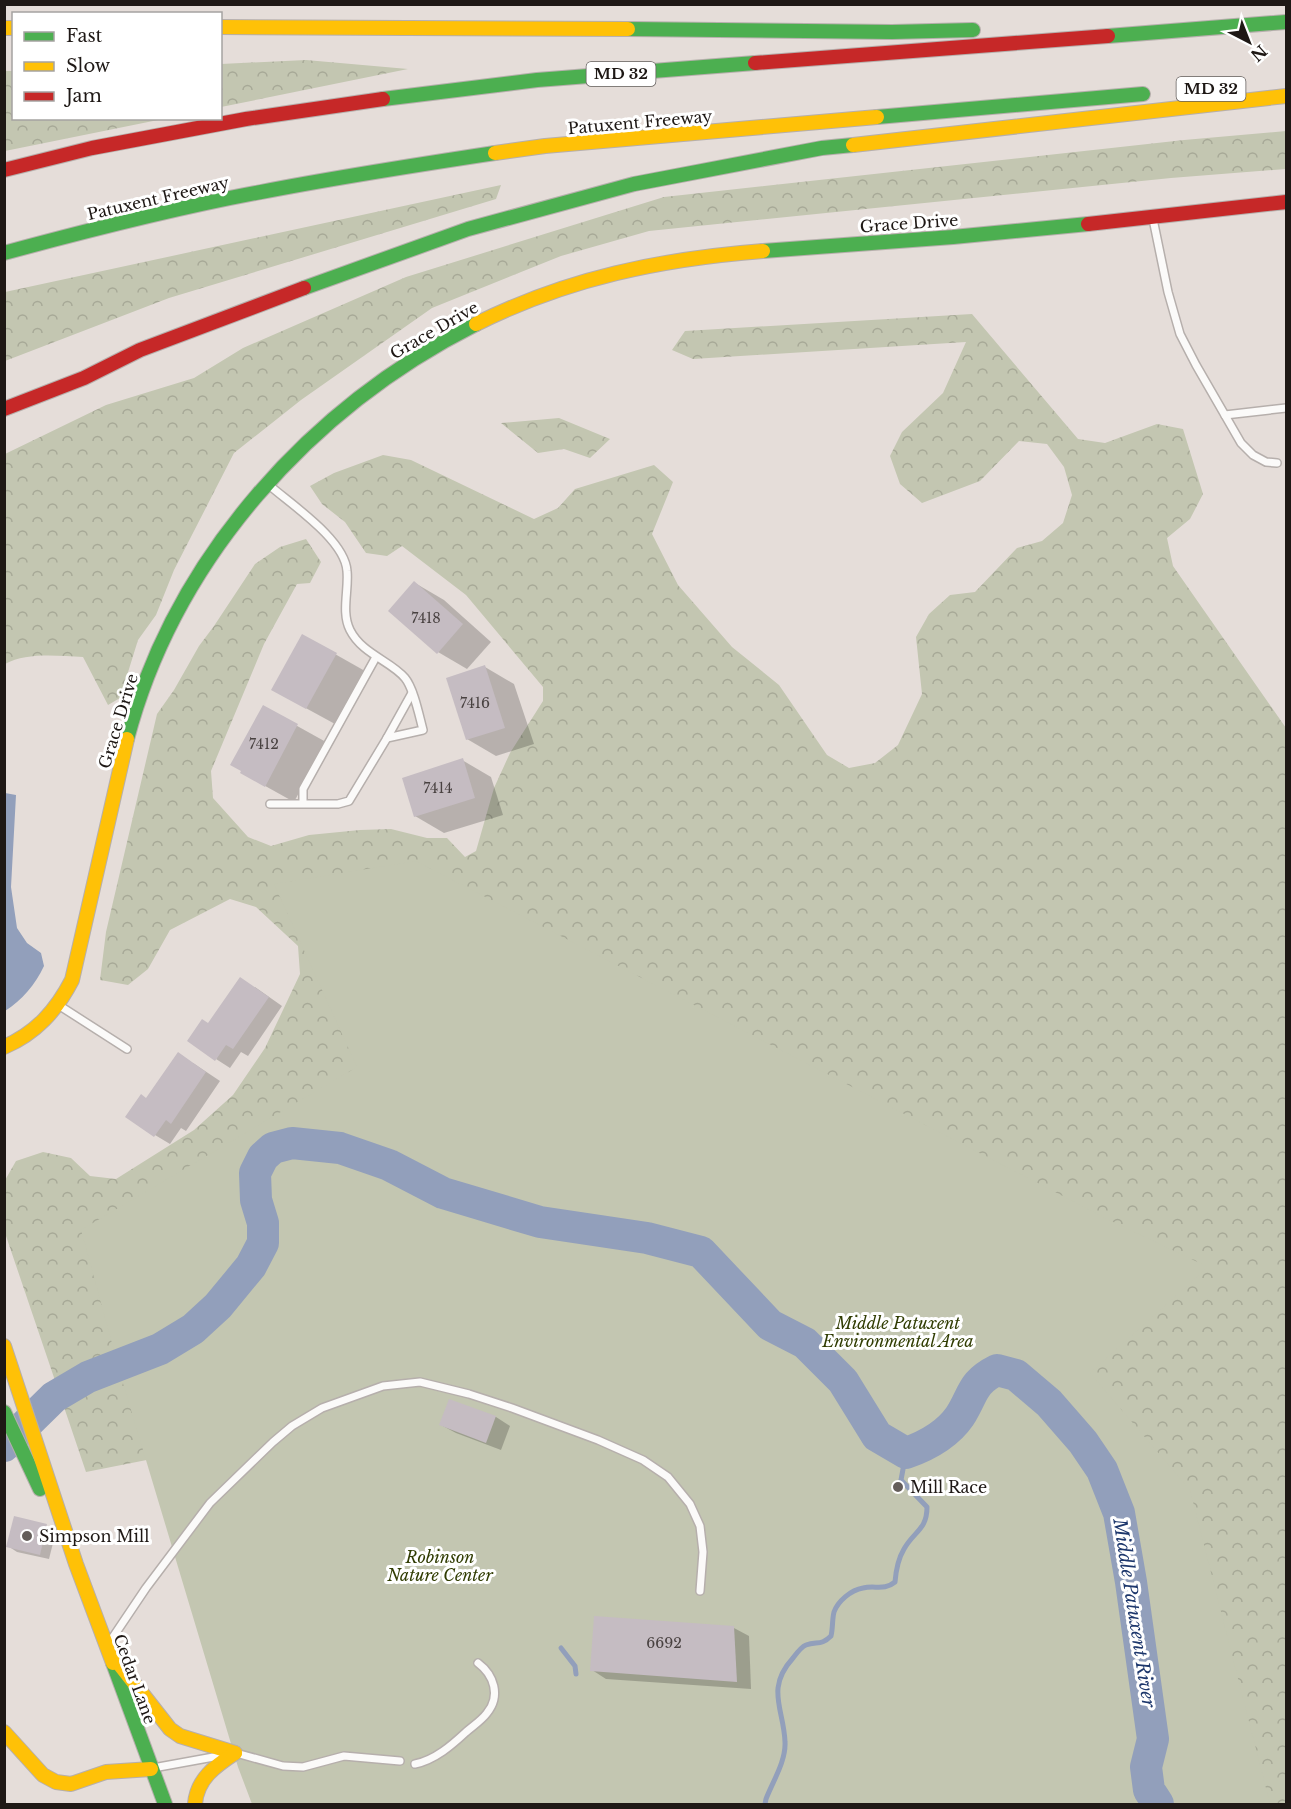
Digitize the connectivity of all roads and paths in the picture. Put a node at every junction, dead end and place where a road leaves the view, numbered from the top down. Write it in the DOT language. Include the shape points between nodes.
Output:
graph roads {
  1 [pos="1287,22"];
  2 [pos="1097,23"];
  3 [pos="1243,25"];
  4 [pos="222,27"];
  5 [pos="988,29"];
  6 [pos="1287,84"];
  7 [pos="1240,87"];
  8 [pos="1158,93"];
  9 [pos="1287,96"];
  10 [pos="4,170"];
  11 [pos="1287,202"];
  12 [pos="1153,217"];
  13 [pos="4,253"];
  14 [pos="140,350"];
  15 [pos="4,396"];
  16 [pos="1287,408"];
  17 [pos="4,409"];
  18 [pos="1225,415"];
  19 [pos="1277,463"];
  20 [pos="267,483"];
  21 [pos="376,657"];
  22 [pos="412,693"];
  23 [pos="387,738"];
  24 [pos="303,803"];
  25 [pos="270,804"];
  26 [pos="58,1005"];
  27 [pos="4,1047"];
  28 [pos="127,1048"];
  29 [pos="7,1353"];
  30 [pos="4,1412"];
  31 [pos="76,1564"];
  32 [pos="700,1591"];
  33 [pos="106,1648"];
  34 [pos="478,1663"];
  35 [pos="4,1732"];
  36 [pos="235,1753"];
  37 [pos="400,1761"];
  38 [pos="416,1764"];
  39 [pos="151,1769"];
  40 [pos="165,1804"];
  41 [pos="195,1804"];
  1 -- 3 [label="main road, MD 32"];
  2 -- 3 [label="main road"];
  3 -- 10 [label="main road, MD 32" via="514,83 246,119 92,148"];
  4 -- 5 [label="main road" via="892,32"];
  6 -- 7 [label="main road, MD 32"];
  8 -- 13 [label="main road, Patuxent Freeway / MD 32" via="545,146 258,192"];
  9 -- 14 [label="main road" via="822,148 634,184 468,229"];
  11 -- 12 [label="main road, Grace Drive"];
  12 -- 18 [label="lane" via="1180,334"];
  12 -- 20 [label="main road, Grace Drive" via="1017,232 723,254 665,262 568,285 520,303 415,357 332,420"];
  14 -- 15 [label="main road"];
  14 -- 17 [label="main road" via="84,378"];
  16 -- 18 [label="lane"];
  18 -- 19 [label="lane" via="1253,455"];
  20 -- 21 [label="lane" via="339,548 347,568 350,630"];
  20 -- 26 [label="main road, Grace Drive" via="233,525 195,583 143,688 126,741 72,980"];
  21 -- 22 [label="lane" via="406,678"];
  21 -- 24 [label="lane" via="303,789"];
  22 -- 23 [label="lane"];
  22 -- 23 [label="lane" via="423,730"];
  23 -- 24 [label="lane" via="349,801"];
  24 -- 25 [label="lane"];
  26 -- 27 [label="main road, Grace Drive" via="36,1029"];
  26 -- 28 [label="lane"];
  29 -- 31 [label="main road, Cedar Lane"];
  30 -- 31 [label="main road, Cedar Lane"];
  31 -- 33 [label="main road, Cedar Lane"];
  32 -- 33 [label="lane" via="700,1526 690,1504 668,1477 643,1460 598,1440 480,1398 420,1382 383,1386 322,1408 273,1442 210,1503"];
  33 -- 36 [label="main road" via="170,1729 180,1736"];
  33 -- 39 [label="main road, Cedar Lane"];
  34 -- 38 [label="lane" via="494,1685 487,1713 428,1761"];
  35 -- 39 [label="main road" via="43,1775 56,1782 71,1784 106,1772"];
  36 -- 37 [label="lane" via="283,1766 303,1767 344,1756"];
  36 -- 39 [label="lane"];
  36 -- 41 [label="main road" via="203,1778"];
  39 -- 40 [label="main road, Cedar Lane"];
}
